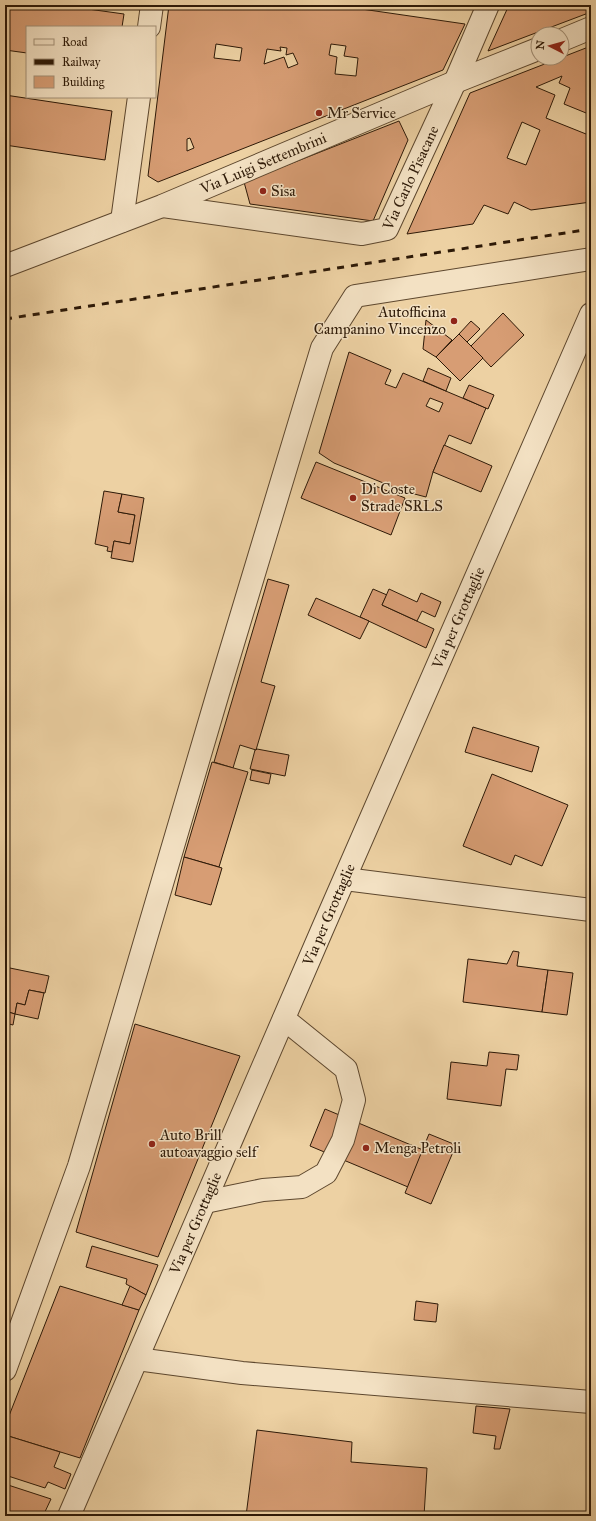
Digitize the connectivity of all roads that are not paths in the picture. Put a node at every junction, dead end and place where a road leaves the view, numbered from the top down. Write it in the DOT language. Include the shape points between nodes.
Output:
graph roads {
  1 [pos="152,5"];
  2 [pos="482,6"];
  3 [pos="149,26"];
  4 [pos="591,28"];
  5 [pos="570,37"];
  6 [pos="530,52"];
  7 [pos="455,82"];
  8 [pos="139,98"];
  9 [pos="162,206"];
  10 [pos="122,221"];
  11 [pos="591,259"];
  12 [pos="5,266"];
  13 [pos="591,314"];
  14 [pos="345,879"];
  15 [pos="591,910"];
  16 [pos="284,1019"];
  17 [pos="205,1202"];
  18 [pos="137,1359"];
  19 [pos="5,1370"];
  20 [pos="591,1402"];
  21 [pos="70,1516"];
  1 -- 3 [label="street"];
  2 -- 7 [label="street, Via Carlo Pisacane"];
  4 -- 5 [label="street"];
  6 -- 7 [label="street, Via Luigi Settembrini"];
  7 -- 9 [label="street, Via Luigi Settembrini"];
  7 -- 9 [label="street, Via Carlo Pisacane" via="387,229 362,234"];
  8 -- 10 [label="street"];
  9 -- 10 [label="street, Via Luigi Settembrini"];
  10 -- 12 [label="street, Via Luigi Settembrini"];
  11 -- 19 [label="street" via="355,296 322,348 79,1166"];
  13 -- 14 [label="street, Via per Grottaglie"];
  14 -- 15 [label="street"];
  14 -- 16 [label="street, Via per Grottaglie"];
  16 -- 17 [label="street, Via per Grottaglie"];
  16 -- 17 [label="street" via="346,1070 354,1100 342,1140 326,1173 302,1187 263,1190"];
  17 -- 18 [label="street, Via per Grottaglie"];
  18 -- 20 [label="street" via="242,1373"];
  18 -- 21 [label="street, Via per Grottaglie"];
}
